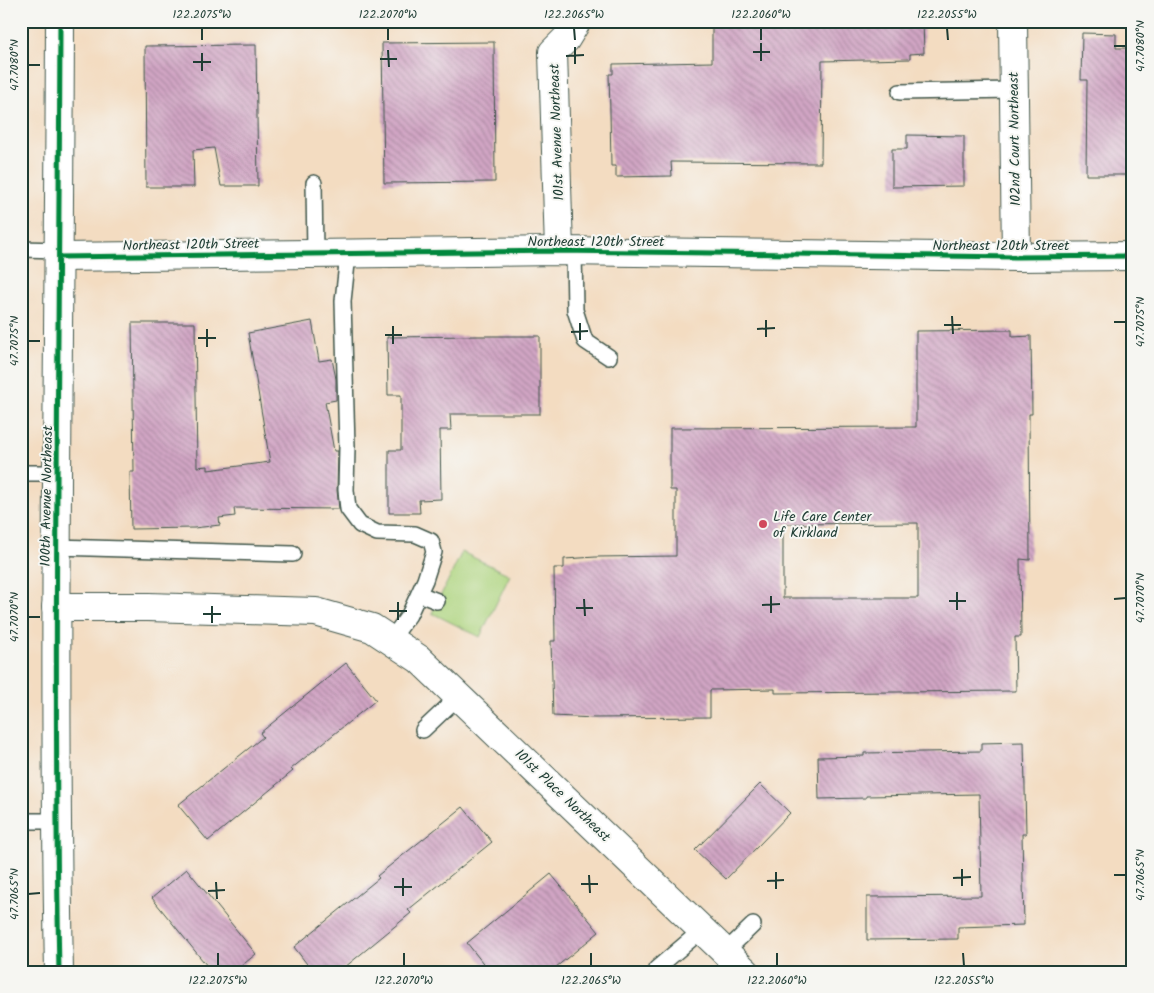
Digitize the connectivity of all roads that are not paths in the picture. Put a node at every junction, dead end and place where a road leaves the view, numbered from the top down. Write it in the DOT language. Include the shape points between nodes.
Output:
graph roads {
  1 [pos="60,21"];
  2 [pos="577,21"];
  3 [pos="1013,21"];
  4 [pos="1014,90"];
  5 [pos="900,92"];
  6 [pos="314,183"];
  7 [pos="21,249"];
  8 [pos="566,252"];
  9 [pos="60,253"];
  10 [pos="315,254"];
  11 [pos="348,254"];
  12 [pos="1133,256"];
  13 [pos="1016,257"];
  14 [pos="609,356"];
  15 [pos="21,473"];
  16 [pos="57,473"];
  17 [pos="56,547"];
  18 [pos="293,554"];
  19 [pos="419,594"];
  20 [pos="437,602"];
  21 [pos="56,607"];
  22 [pos="381,634"];
  23 [pos="459,696"];
  24 [pos="423,730"];
  25 [pos="21,821"];
  26 [pos="56,821"];
  27 [pos="753,925"];
  28 [pos="703,929"];
  29 [pos="725,952"];
  30 [pos="656,969"];
  31 [pos="59,972"];
  32 [pos="746,972"];
  1 -- 9 [label="street, 100th Avenue Northeast"];
  2 -- 8 [label="street, 101st Avenue Northeast" via="553,52"];
  3 -- 4 [label="street, 102nd Court Northeast"];
  4 -- 5 [label="lane"];
  4 -- 13 [label="street, 102nd Court Northeast"];
  6 -- 10 [label="lane"];
  7 -- 9 [label="lane"];
  8 -- 11 [label="street, Northeast 120th Street"];
  8 -- 13 [label="street, Northeast 120th Street"];
  8 -- 14 [label="lane" via="575,310 586,341"];
  9 -- 10 [label="street, Northeast 120th Street"];
  9 -- 16 [label="street, 100th Avenue Northeast"];
  10 -- 11 [label="street, Northeast 120th Street"];
  11 -- 19 [label="lane" via="343,302 348,509 360,525 377,533 415,534 431,541 434,552"];
  12 -- 13 [label="street, Northeast 120th Street"];
  15 -- 16 [label="lane"];
  16 -- 17 [label="street, 100th Avenue Northeast"];
  17 -- 18 [label="lane"];
  17 -- 21 [label="street, 100th Avenue Northeast"];
  19 -- 20 [label="lane"];
  19 -- 22 [label="lane" via="409,615"];
  21 -- 22 [label="street, 101st Place Northeast" via="148,606 316,612"];
  21 -- 26 [label="street, 100th Avenue Northeast"];
  22 -- 23 [label="street, 101st Place Northeast" via="420,659"];
  23 -- 24 [label="lane"];
  23 -- 28 [label="street, 101st Place Northeast"];
  25 -- 26 [label="lane"];
  26 -- 31 [label="street, 100th Avenue Northeast"];
  27 -- 29 [label="lane"];
  28 -- 29 [label="street, 101st Place Northeast"];
  28 -- 30 [label="lane"];
  29 -- 32 [label="street, 101st Place Northeast"];
}
